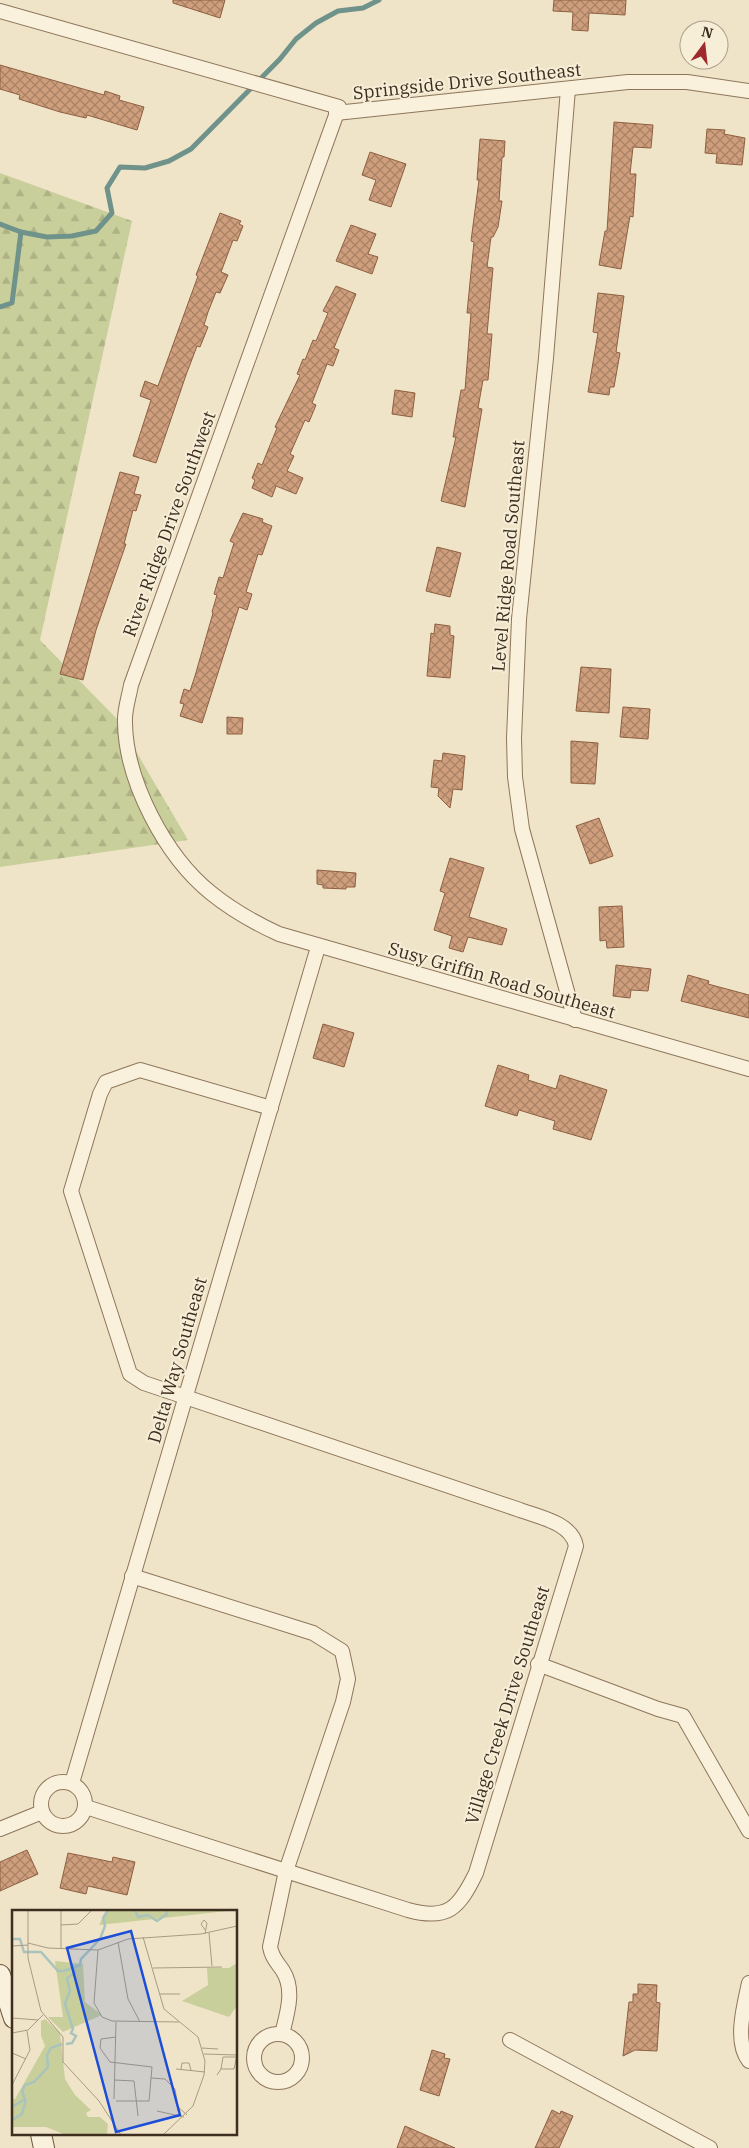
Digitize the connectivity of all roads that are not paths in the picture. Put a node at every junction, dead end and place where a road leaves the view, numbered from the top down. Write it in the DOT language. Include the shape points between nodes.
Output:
graph roads {
  1 [pos="0,11"];
  2 [pos="568,89"];
  3 [pos="749,91"];
  4 [pos="336,113"];
  5 [pos="248,919"];
  6 [pos="318,947"];
  7 [pos="575,1020"];
  8 [pos="749,1069"];
  9 [pos="271,1108"];
  10 [pos="186,1396"];
  11 [pos="132,1576"];
  12 [pos="538,1664"];
  13 [pos="72,1783"];
  14 [pos="86,1807"];
  15 [pos="42,1812"];
  16 [pos="0,1829"];
  17 [pos="749,1831"];
  18 [pos="286,1871"];
  19 [pos="0,1976"];
  20 [pos="749,1983"];
  21 [pos="12,2012"];
  22 [pos="282,2034"];
  23 [pos="510,2040"];
  24 [pos="749,2061"];
  25 [pos="710,2148"];
  1 -- 4 [label="street, Springside Drive Southeast" via="339,107"];
  2 -- 3 [label="street, Springside Drive Southeast" via="628,82 677,82"];
  2 -- 4 [label="street, Springside Drive Southeast"];
  2 -- 7 [label="street, Level Ridge Road Southeast" via="546,358 518,620 514,738 522,829"];
  4 -- 5 [label="street, River Ridge Drive Southwest" via="131,685 124,722 131,766 148,812 175,854 209,892"];
  5 -- 6 [label="street, Susy Griffin Road Southeast"];
  6 -- 7 [label="street, Susy Griffin Road Southeast"];
  6 -- 9 [label="street, Delta Way Southeast"];
  7 -- 8 [label="street, Susy Griffin Road Southeast"];
  9 -- 10 [label="street, Delta Way Southeast"];
  9 -- 10 [label="street, Village Creek Drive Southeast" via="140,1070 106,1082 100,1094 72,1191 73,1202 130,1374 144,1383"];
  10 -- 11 [label="street, Delta Way Southeast"];
  10 -- 12 [label="street, Village Creek Drive Southeast" via="566,1528 574,1536 576,1546"];
  11 -- 13 [label="street, Delta Way Southeast"];
  11 -- 18 [label="street" via="313,1633 342,1651 348,1679 343,1702"];
  12 -- 17 [label="street" via="683,1716"];
  12 -- 18 [label="street, Village Creek Drive Southeast" via="476,1873 450,1909 429,1916"];
  13 -- 14 [label="street" via="83,1792"];
  13 -- 15 [label="street" via="57,1782 45,1791"];
  14 -- 15 [label="street" via="79,1820 66,1826 52,1823"];
  14 -- 18 [label="street, Village Creek Drive Southeast"];
  15 -- 16 [label="street"];
  18 -- 22 [label="street" via="270,1947 272,1958 284,1973 290,1995"];
  19 -- 21 [label="street"];
  20 -- 24 [label="street" via="743,2007 742,2032 744,2055"];
  23 -- 25 [label="street"];
}
